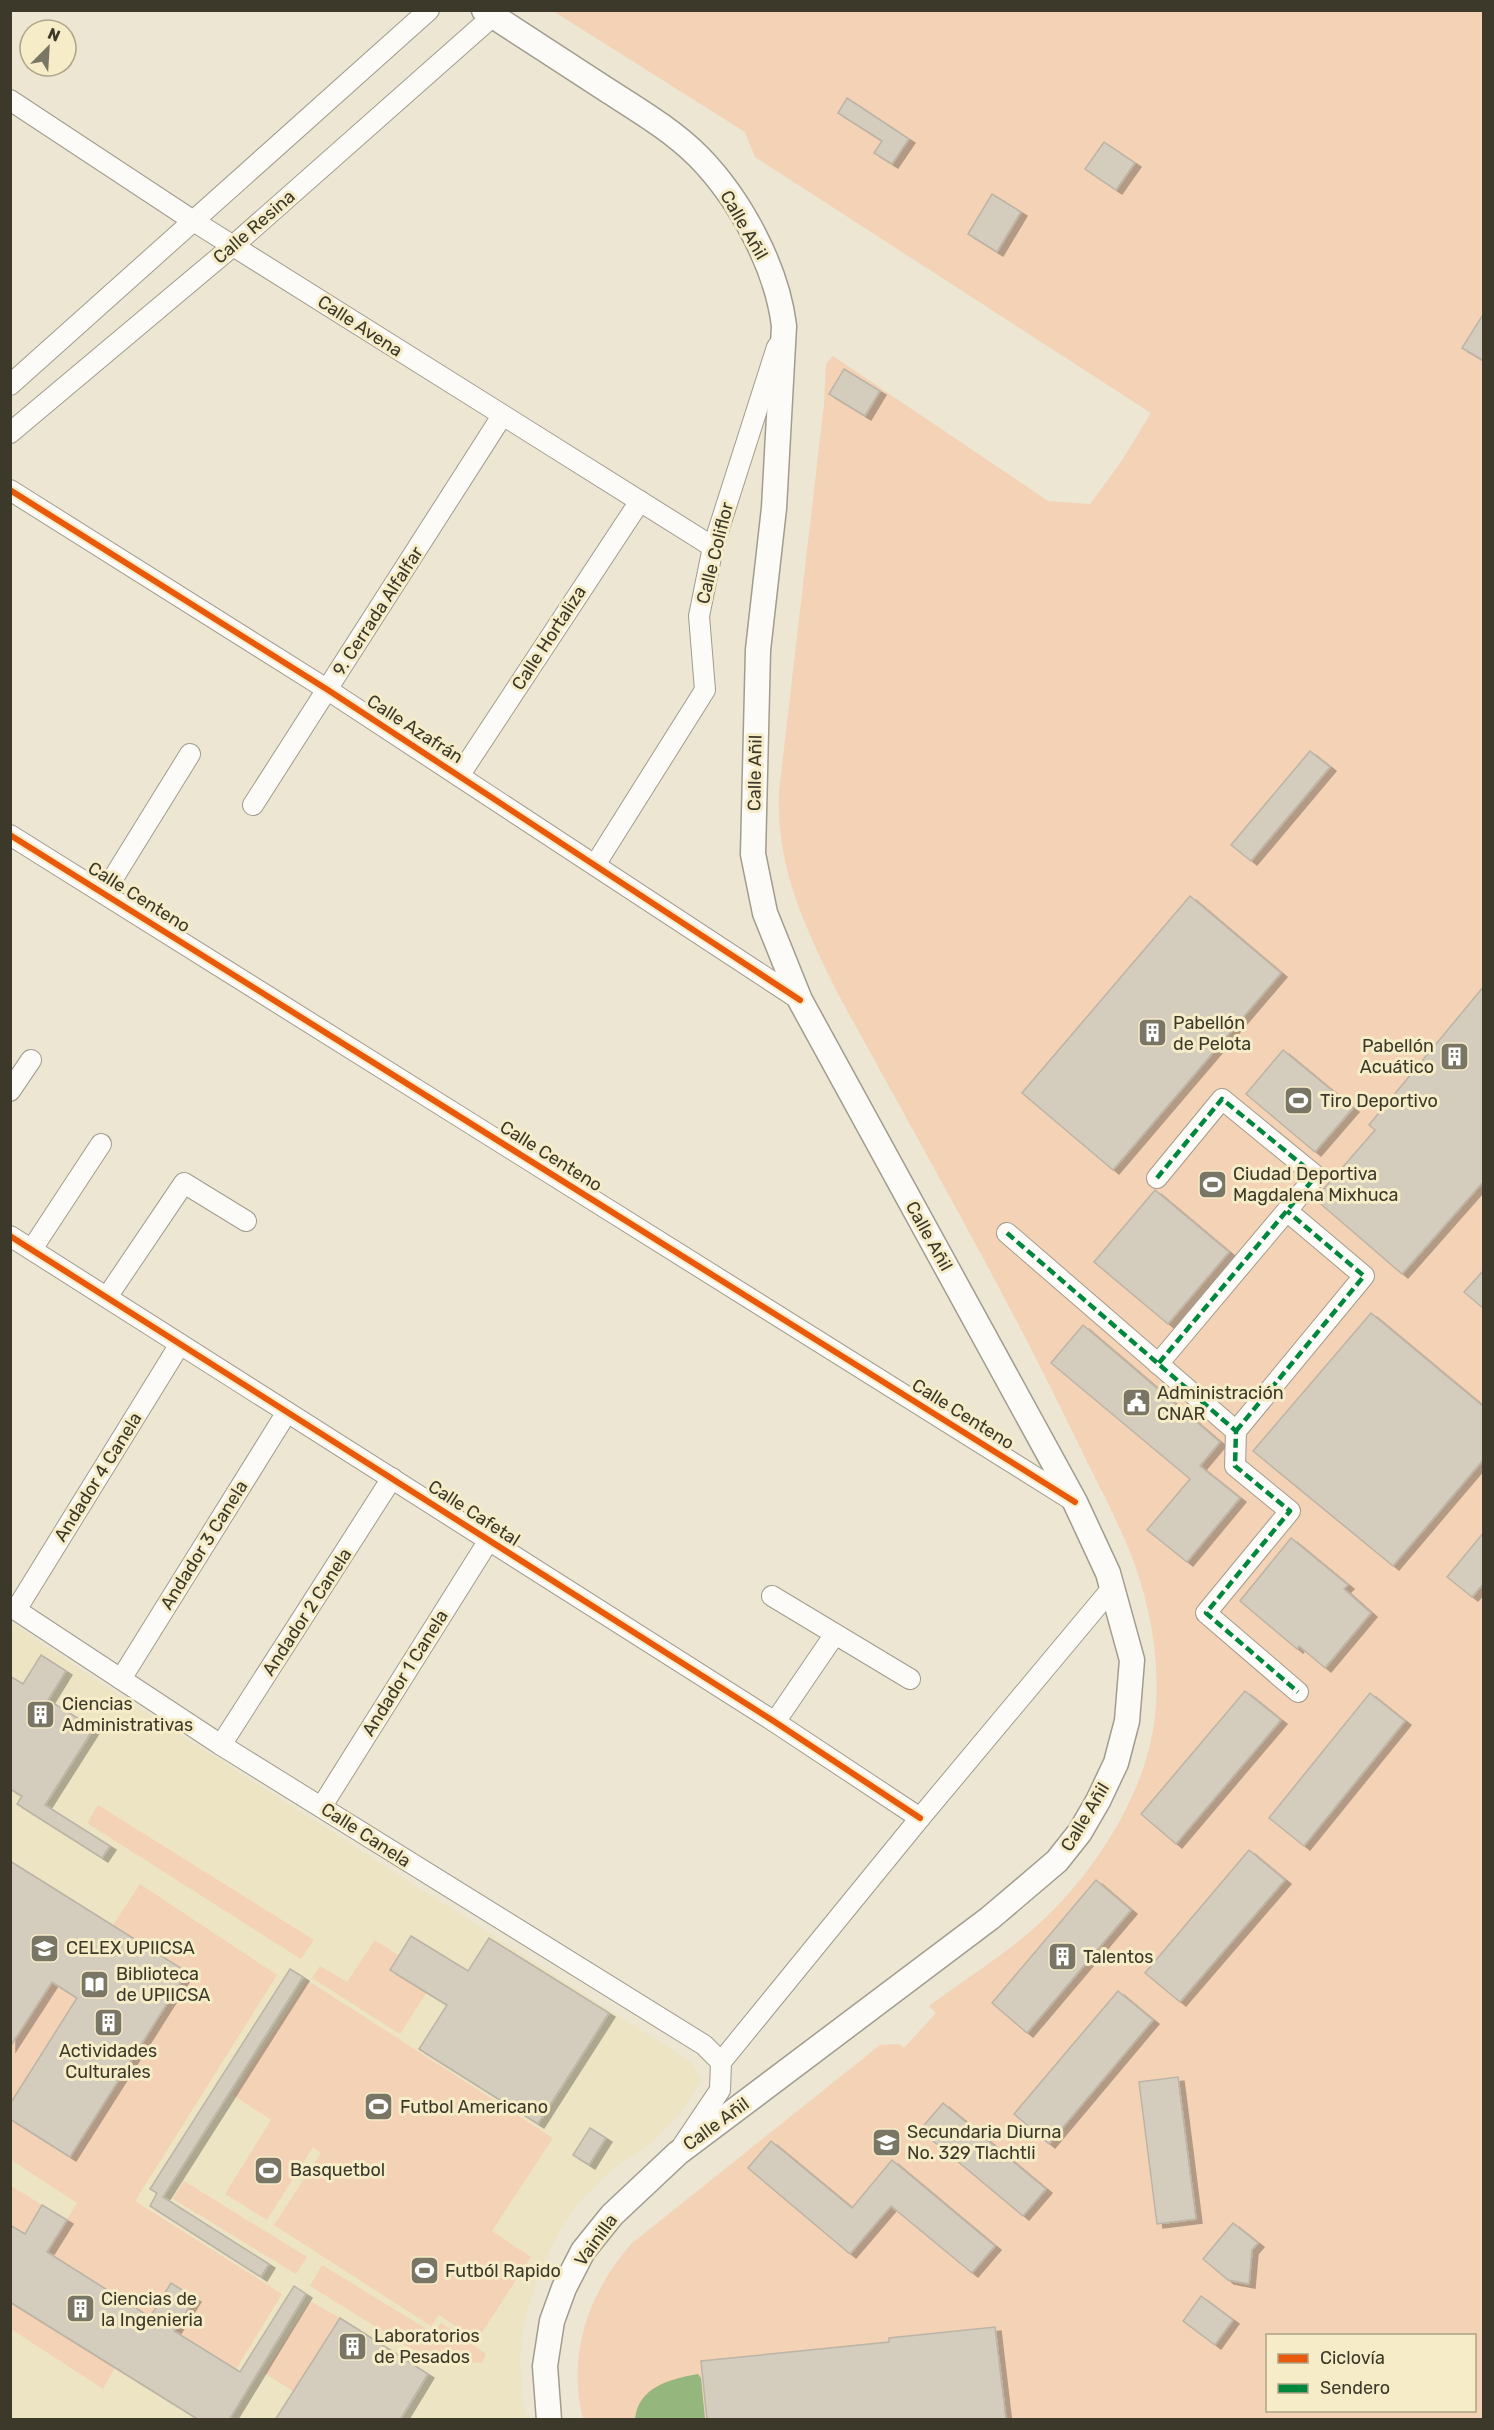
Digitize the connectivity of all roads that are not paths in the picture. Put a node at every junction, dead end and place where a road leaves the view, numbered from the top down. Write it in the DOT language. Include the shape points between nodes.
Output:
graph roads {
  1 [pos="429,10"];
  2 [pos="488,13"];
  3 [pos="10,100"];
  4 [pos="195,222"];
  5 [pos="234,245"];
  6 [pos="784,326"];
  7 [pos="10,385"];
  8 [pos="502,416"];
  9 [pos="10,433"];
  10 [pos="10,490"];
  11 [pos="640,501"];
  12 [pos="713,547"];
  13 [pos="328,690"];
  14 [pos="190,754"];
  15 [pos="459,776"];
  16 [pos="253,805"];
  17 [pos="10,835"];
  18 [pos="595,865"];
  19 [pos="104,892"];
  20 [pos="800,1000"];
  21 [pos="31,1060"];
  22 [pos="10,1091"];
  23 [pos="101,1144"];
  24 [pos="1157,1178"];
  25 [pos="1287,1211"];
  26 [pos="246,1221"];
  27 [pos="1007,1233"];
  28 [pos="10,1236"];
  29 [pos="32,1249"];
  30 [pos="107,1297"];
  31 [pos="180,1344"];
  32 [pos="1158,1364"];
  33 [pos="287,1412"];
  34 [pos="1236,1431"];
  35 [pos="392,1478"];
  36 [pos="1075,1502"];
  37 [pos="489,1540"];
  38 [pos="1113,1587"];
  39 [pos="772,1596"];
  40 [pos="13,1608"];
  41 [pos="835,1634"];
  42 [pos="121,1679"];
  43 [pos="910,1679"];
  44 [pos="1298,1692"];
  45 [pos="775,1722"];
  46 [pos="221,1745"];
  47 [pos="321,1806"];
  48 [pos="920,1818"];
  49 [pos="721,2062"];
  50 [pos="678,2153"];
  51 [pos="549,2420"];
  1 -- 4 [label="street"];
  2 -- 5 [label="street, Calle Resina"];
  2 -- 6 [label="main road, Calle Añil" via="646,115 700,158 739,210 763,252"];
  3 -- 4 [label="street, Calle Avena"];
  4 -- 5 [label="street, Calle Avena"];
  4 -- 7 [label="street"];
  5 -- 8 [label="street, Calle Avena"];
  5 -- 9 [label="street, Calle Resina"];
  6 -- 12 [label="street, Calle Coliflor"];
  6 -- 20 [label="main road, Calle Añil" via="774,508 758,651 753,854 765,913"];
  8 -- 11 [label="street, Calle Avena"];
  8 -- 13 [label="street, 9. Cerrada Alfalfar"];
  10 -- 13 [label="street, Calle Azafrán"];
  11 -- 12 [label="street, Calle Avena"];
  11 -- 15 [label="street, Calle Hortaliza"];
  12 -- 18 [label="street, Calle Coliflor" via="699,616 705,690"];
  13 -- 15 [label="street, Calle Azafrán"];
  13 -- 16 [label="street, 9. Cerrada Alfalfar"];
  14 -- 19 [label="street"];
  15 -- 18 [label="street, Calle Azafrán"];
  17 -- 19 [label="street, Calle Centeno"];
  18 -- 20 [label="street, Calle Azafrán"];
  19 -- 36 [label="street, Calle Centeno"];
  20 -- 36 [label="main road, Calle Añil"];
  21 -- 22 [label="street"];
  23 -- 29 [label="street"];
  24 -- 25 [label="street" via="1222,1100 1316,1176"];
  25 -- 32 [label="street"];
  25 -- 34 [label="street" via="1364,1276"];
  26 -- 30 [label="street" via="184,1183"];
  27 -- 32 [label="street"];
  28 -- 29 [label="street, Calle Cafetal"];
  29 -- 30 [label="street, Calle Cafetal"];
  30 -- 31 [label="street, Calle Cafetal"];
  31 -- 33 [label="street, Calle Cafetal"];
  31 -- 40 [label="street, Andador 4 Canela"];
  32 -- 34 [label="street"];
  33 -- 35 [label="street, Calle Cafetal"];
  33 -- 42 [label="street, Andador 3 Canela"];
  34 -- 44 [label="street" via="1235,1466 1290,1511 1206,1613"];
  35 -- 37 [label="street, Calle Cafetal"];
  35 -- 46 [label="street, Andador 2 Canela"];
  36 -- 38 [label="main road, Calle Añil"];
  37 -- 45 [label="street, Calle Cafetal"];
  37 -- 47 [label="street, Andador 1 Canela"];
  38 -- 48 [label="street"];
  38 -- 50 [label="main road, Calle Añil" via="1132,1660 1127,1721 1116,1762 1080,1833 1057,1861 990,1918"];
  39 -- 41 [label="street"];
  40 -- 42 [label="street, Calle Canela"];
  41 -- 43 [label="street"];
  41 -- 45 [label="street"];
  42 -- 46 [label="street, Calle Canela"];
  45 -- 48 [label="street, Calle Cafetal"];
  46 -- 47 [label="street, Calle Canela"];
  47 -- 49 [label="street, Calle Canela" via="704,2045"];
  48 -- 49 [label="street"];
  49 -- 50 [label="street, Calle Añil" via="720,2090"];
  50 -- 51 [label="main road, Vainilla" via="612,2215 584,2250 564,2288 552,2321 545,2366"];
}
